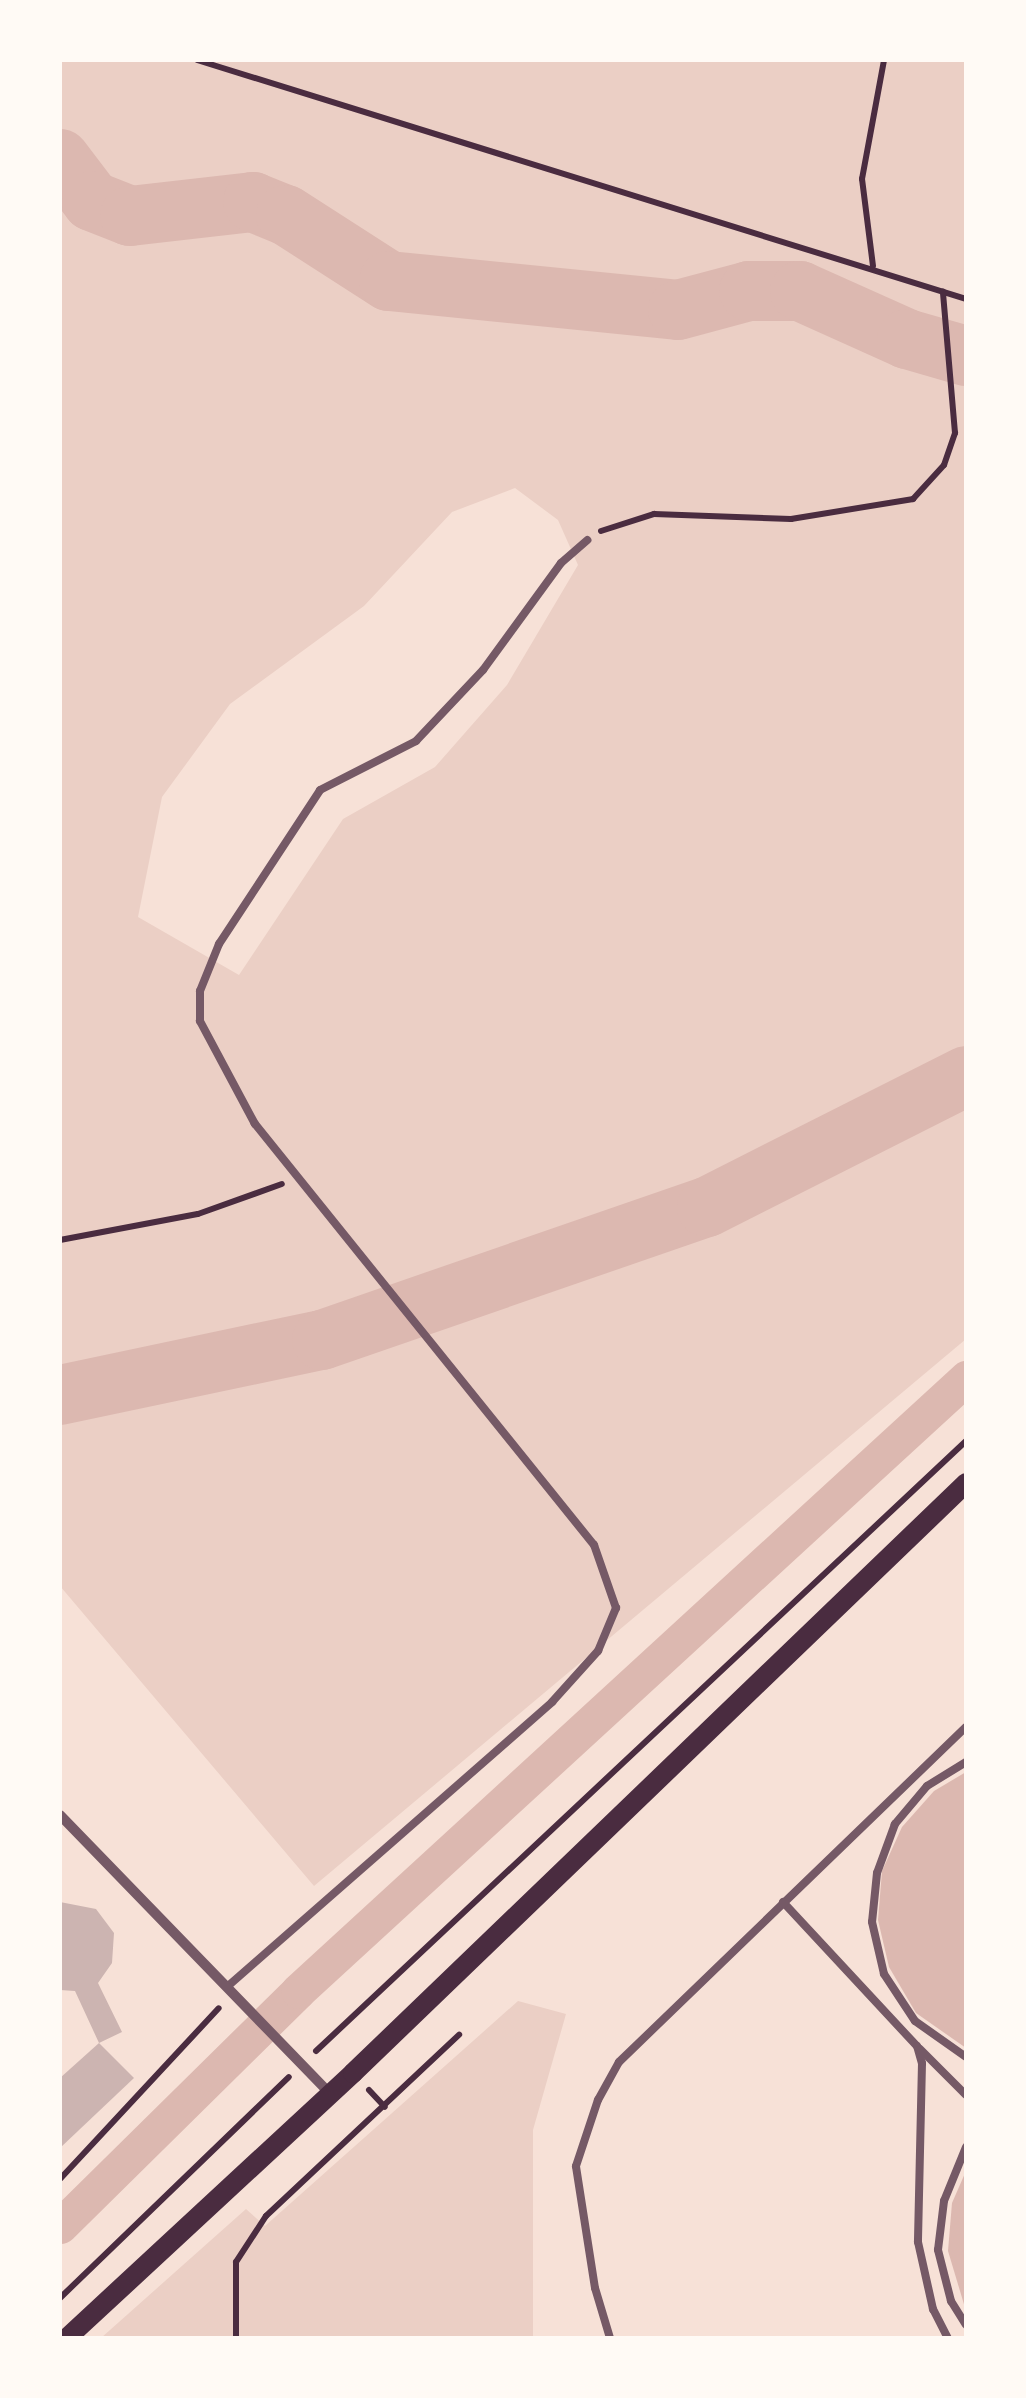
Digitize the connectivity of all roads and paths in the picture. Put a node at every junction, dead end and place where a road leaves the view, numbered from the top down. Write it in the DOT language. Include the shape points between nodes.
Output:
graph roads {
  1 [pos="198,60"];
  2 [pos="884,60"];
  3 [pos="872,266"];
  4 [pos="943,292"];
  5 [pos="966,299"];
  6 [pos="587,540"];
  7 [pos="297,1178"];
  8 [pos="60,1240"];
  9 [pos="966,1441"];
  10 [pos="966,1483"];
  11 [pos="966,1727"];
  12 [pos="966,1762"];
  13 [pos="905,1785"];
  14 [pos="917,1798"];
  15 [pos="60,1815"];
  16 [pos="783,1902"];
  17 [pos="231,1990"];
  18 [pos="915,2021"];
  19 [pos="903,2032"];
  20 [pos="459,2035"];
  21 [pos="325,2043"];
  22 [pos="916,2046"];
  23 [pos="966,2058"];
  24 [pos="302,2064"];
  25 [pos="330,2094"];
  26 [pos="966,2095"];
  27 [pos="966,2147"];
  28 [pos="60,2179"];
  29 [pos="60,2298"];
  30 [pos="966,2325"];
  31 [pos="67,2338"];
  32 [pos="236,2338"];
  33 [pos="610,2338"];
  34 [pos="948,2338"];
  1 -- 3 [label="path"];
  2 -- 3 [label="path" via="862,178"];
  3 -- 4 [label="path"];
  4 -- 5 [label="path"];
  4 -- 6 [label="path" via="956,399 944,465 912,498 791,519 654,514 618,520"];
  6 -- 7 [label="lane" via="561,563 483,670 416,741 320,790 219,944 200,991 200,1021 255,1124"];
  7 -- 8 [label="path" via="198,1214"];
  7 -- 17 [label="lane" via="594,1545 616,1608 598,1650 552,1702"];
  9 -- 21 [label="path"];
  10 -- 25 [label="main road"];
  11 -- 13 [label="lane"];
  12 -- 14 [label="lane"];
  13 -- 14 [label="lane"];
  13 -- 16 [label="lane"];
  14 -- 18 [label="lane" via="895,1824 877,1872 872,1922 884,1974"];
  15 -- 17 [label="street"];
  16 -- 19 [label="lane"];
  16 -- 33 [label="lane" via="654,2022 598,2100 576,2166 595,2288"];
  17 -- 24 [label="street"];
  17 -- 28 [label="path"];
  18 -- 19 [label="lane"];
  18 -- 23 [label="lane"];
  19 -- 22 [label="lane"];
  20 -- 32 [label="path" via="266,2216 236,2262"];
  22 -- 26 [label="lane"];
  22 -- 34 [label="lane" via="922,2063 918,2242 932,2309"];
  24 -- 25 [label="street"];
  24 -- 29 [label="path"];
  25 -- 31 [label="main road"];
  27 -- 30 [label="lane" via="944,2201 938,2250 951,2301"];
}
